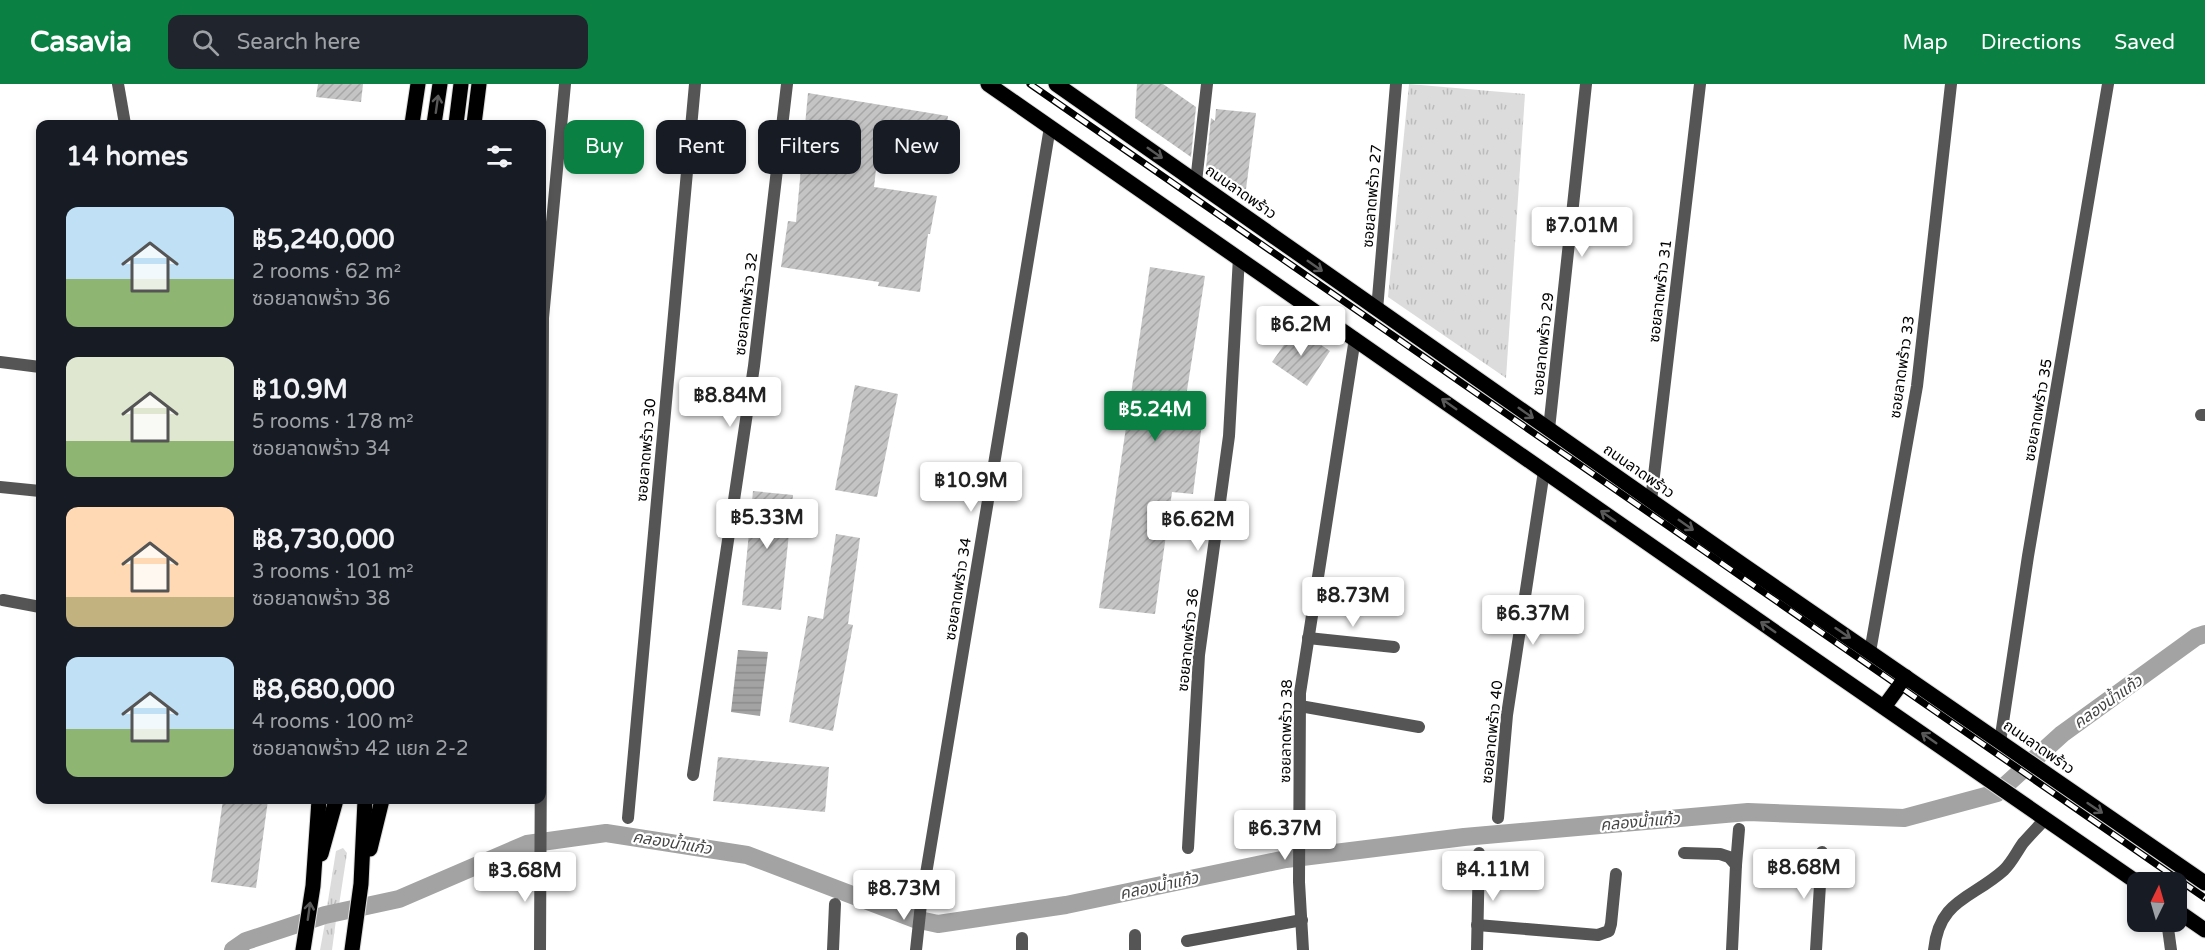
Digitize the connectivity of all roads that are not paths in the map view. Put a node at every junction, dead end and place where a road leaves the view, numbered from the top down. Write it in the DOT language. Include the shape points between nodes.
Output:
graph roads {
  1 [pos="118,84"];
  2 [pos="418,84"];
  3 [pos="440,84"];
  4 [pos="462,84"];
  5 [pos="479,84"];
  6 [pos="565,84"];
  7 [pos="695,84"];
  8 [pos="787,84"];
  9 [pos="988,84"];
  10 [pos="1056,84"];
  11 [pos="1207,84"];
  12 [pos="1396,84"];
  13 [pos="1586,84"];
  14 [pos="1700,84"];
  15 [pos="1951,84"];
  16 [pos="2108,84"];
  17 [pos="124,120"];
  18 [pos="413,120"];
  19 [pos="436,120"];
  20 [pos="457,120"];
  21 [pos="474,120"];
  22 [pos="1050,127"];
  23 [pos="1196,182"];
  24 [pos="1239,257"];
  25 [pos="546,286"];
  26 [pos="1377,310"];
  27 [pos="1355,338"];
  28 [pos="0,363"];
  29 [pos="36,367"];
  30 [pos="1549,429"];
  31 [pos="1544,471"];
  32 [pos="0,487"];
  33 [pos="36,491"];
  34 [pos="1651,501"];
  35 [pos="3,600"];
  36 [pos="36,606"];
  37 [pos="1308,638"];
  38 [pos="1394,647"];
  39 [pos="1870,652"];
  40 [pos="1906,677"];
  41 [pos="1300,706"];
  42 [pos="1884,707"];
  43 [pos="1419,727"];
  44 [pos="2005,746"];
  45 [pos="693,775"];
  46 [pos="319,804"];
  47 [pos="335,804"];
  48 [pos="365,804"];
  49 [pos="381,804"];
  50 [pos="542,804"];
  51 [pos="628,818"];
  52 [pos="1498,818"];
  53 [pos="2045,819"];
  54 [pos="1739,830"];
  55 [pos="1188,848"];
  56 [pos="1822,852"];
  57 [pos="1479,853"];
  58 [pos="1684,853"];
  59 [pos="1736,865"];
  60 [pos="1616,874"];
  61 [pos="2127,875"];
  62 [pos="2205,883"];
  63 [pos="313,886"];
  64 [pos="360,891"];
  65 [pos="835,904"];
  66 [pos="2187,918"];
  67 [pos="1302,920"];
  68 [pos="1477,925"];
  69 [pos="2205,930"];
  70 [pos="2169,932"];
  71 [pos="1135,935"];
  72 [pos="1187,941"];
  73 [pos="304,943"];
  74 [pos="916,946"];
  75 [pos="352,950"];
  76 [pos="540,950"];
  77 [pos="833,950"];
  78 [pos="1136,950"];
  79 [pos="1303,950"];
  80 [pos="1477,950"];
  81 [pos="1732,950"];
  82 [pos="1816,950"];
  83 [pos="1934,950"];
  84 [pos="2171,950"];
  1 -- 17 [label="street"];
  2 -- 18 [label="main road"];
  19 -- 3 [label="main road, one-way"];
  4 -- 20 [label="main road"];
  5 -- 21 [label="main road"];
  6 -- 25 [label="street"];
  7 -- 51 [label="street, ซอยลาดพร้าว 30"];
  8 -- 45 [label="street, ซอยลาดพร้าว 32" via="754,366"];
  9 -- 22 [label="main road"];
  10 -- 23 [label="main road, ถนนลาดพร้าว, one-way"];
  11 -- 23 [label="street"];
  12 -- 26 [label="street, ซอยลาดพร้าว 27"];
  13 -- 30 [label="street, ซอยลาดพร้าว 29"];
  14 -- 34 [label="street, ซอยลาดพร้าว 31"];
  15 -- 39 [label="street, ซอยลาดพร้าว 33" via="1917,386"];
  16 -- 44 [label="street, ซอยลาดพร้าว 35" via="2028,556"];
  22 -- 24 [label="main road"];
  22 -- 74 [label="street, ซอยลาดพร้าว 34"];
  23 -- 26 [label="main road, ถนนลาดพร้าว, one-way"];
  24 -- 27 [label="main road"];
  24 -- 55 [label="street, ซอยลาดพร้าว 36" via="1229,436 1199,655"];
  26 -- 30 [label="main road, ถนนลาดพร้าว, one-way"];
  31 -- 27 [label="main road, one-way"];
  27 -- 37 [label="street, ซอยลาดพร้าว 38"];
  28 -- 29 [label="street"];
  30 -- 34 [label="main road, ถนนลาดพร้าว"];
  42 -- 31 [label="main road, one-way"];
  31 -- 52 [label="street, ซอยลาดพร้าว 40" via="1507,715"];
  32 -- 33 [label="street"];
  34 -- 39 [label="main road, ถนนลาดพร้าว, one-way"];
  35 -- 36 [label="street"];
  37 -- 38 [label="street"];
  37 -- 41 [label="street, ซอยลาดพร้าว 38"];
  39 -- 40 [label="main road, ถนนลาดพร้าว"];
  40 -- 42 [label="main road"];
  40 -- 44 [label="main road, ถนนลาดพร้าว"];
  41 -- 43 [label="street"];
  41 -- 67 [label="street, ซอยลาดพร้าว 38"];
  53 -- 42 [label="main road, one-way"];
  44 -- 62 [label="main road, ถนนลาดพร้าว, one-way"];
  46 -- 63 [label="main road"];
  47 -- 63 [label="main road"];
  48 -- 64 [label="main road"];
  49 -- 64 [label="main road"];
  50 -- 76 [label="street"];
  53 -- 61 [label="main road"];
  53 -- 83 [label="street" via="2003,871 1943,916"];
  54 -- 59 [label="street"];
  56 -- 82 [label="street"];
  57 -- 68 [label="street"];
  58 -- 59 [label="street" via="1729,856"];
  59 -- 81 [label="street"];
  60 -- 68 [label="street" via="1609,931 1598,935"];
  73 -- 63 [label="main road, one-way"];
  64 -- 75 [label="main road"];
  65 -- 77 [label="street"];
  66 -- 69 [label="main road"];
  67 -- 72 [label="street"];
  67 -- 79 [label="street, ซอยลาดพร้าว 38"];
  68 -- 80 [label="street"];
  70 -- 84 [label="street"];
  71 -- 78 [label="street"];
}
